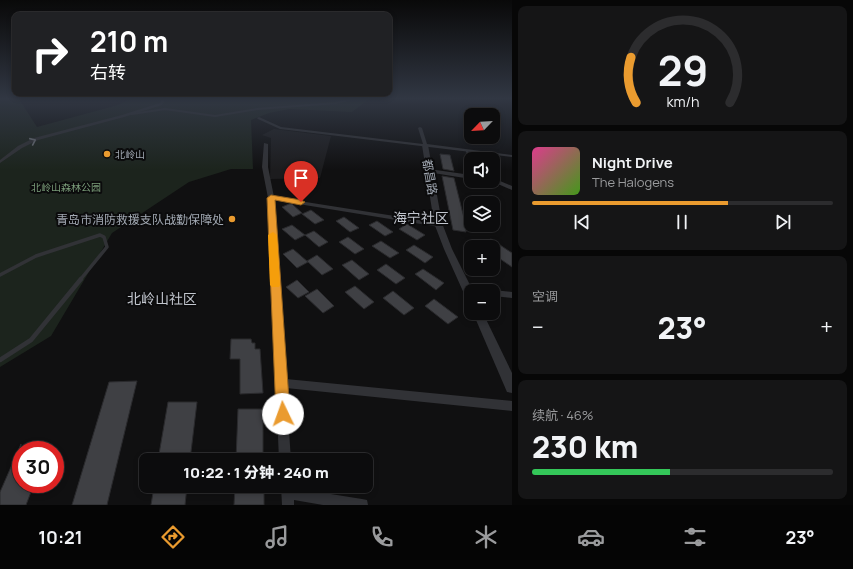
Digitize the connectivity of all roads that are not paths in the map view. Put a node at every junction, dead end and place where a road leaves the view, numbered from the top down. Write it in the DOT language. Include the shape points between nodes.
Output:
graph roads {
  1 [pos="98,123"];
  2 [pos="269,123"];
  3 [pos="420,128"];
  4 [pos="266,144"];
  5 [pos="425,146"];
  6 [pos="467,151"];
  7 [pos="512,156"];
  8 [pos="0,162"];
  9 [pos="429,171"];
  10 [pos="464,176"];
  11 [pos="500,183"];
  12 [pos="512,188"];
  13 [pos="271,198"];
  14 [pos="439,225"];
  15 [pos="0,275"];
  16 [pos="466,284"];
  17 [pos="500,294"];
  18 [pos="512,295"];
  19 [pos="481,320"];
  20 [pos="0,360"];
  21 [pos="281,383"];
  22 [pos="512,387"];
  23 [pos="512,406"];
  24 [pos="285,453"];
  25 [pos="287,495"];
  26 [pos="362,505"];
  8 -- 1 [label="street, one-way" via="36,139"];
  2 -- 5 [label="street" via="280,128"];
  3 -- 5 [label="street"];
  4 -- 13 [label="street" via="265,167"];
  5 -- 6 [label="street"];
  5 -- 9 [label="street, 都昌路"];
  6 -- 7 [label="street"];
  9 -- 10 [label="street"];
  9 -- 14 [label="street, 都昌路"];
  11 -- 12 [label="street"];
  13 -- 14 [label="street"];
  13 -- 21 [label="street"];
  14 -- 16 [label="street, 都昌路"];
  15 -- 20 [label="lane" via="36,256 100,235 104,237 107,247 31,340"];
  17 -- 18 [label="street"];
  19 -- 22 [label="street"];
  21 -- 23 [label="street"];
  21 -- 24 [label="street"];
  25 -- 26 [label="street"];
}
